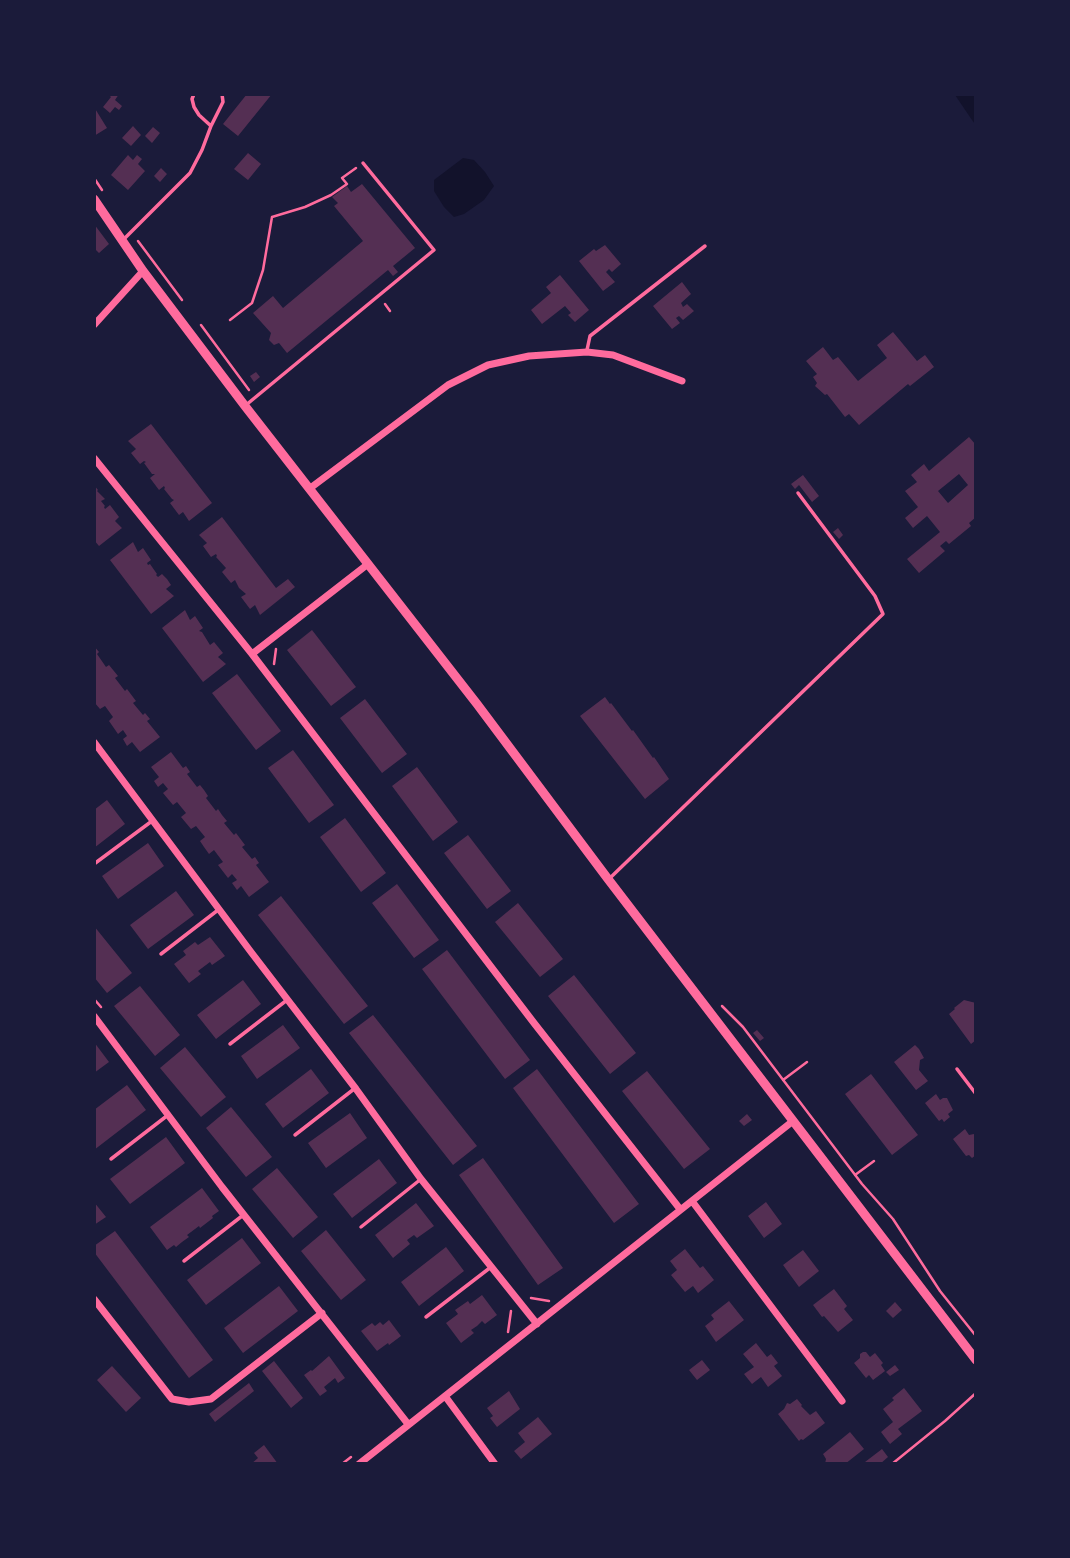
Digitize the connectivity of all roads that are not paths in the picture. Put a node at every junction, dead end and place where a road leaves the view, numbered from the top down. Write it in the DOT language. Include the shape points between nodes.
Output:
graph roads {
  1 [pos="194,94"];
  2 [pos="222,94"];
  3 [pos="211,126"];
  4 [pos="363,163"];
  5 [pos="94,199"];
  6 [pos="121,241"];
  7 [pos="705,246"];
  8 [pos="143,271"];
  9 [pos="94,325"];
  10 [pos="587,352"];
  11 [pos="682,381"];
  12 [pos="245,406"];
  13 [pos="94,458"];
  14 [pos="309,489"];
  15 [pos="798,493"];
  16 [pos="368,564"];
  17 [pos="252,654"];
  18 [pos="94,742"];
  19 [pos="153,821"];
  20 [pos="94,864"];
  21 [pos="608,879"];
  22 [pos="218,909"];
  23 [pos="161,954"];
  24 [pos="287,1000"];
  25 [pos="94,1016"];
  26 [pos="230,1044"];
  27 [pos="957,1069"];
  28 [pos="356,1088"];
  29 [pos="975,1094"];
  30 [pos="169,1115"];
  31 [pos="793,1121"];
  32 [pos="295,1135"];
  33 [pos="111,1158"];
  34 [pos="421,1179"];
  35 [pos="692,1201"];
  36 [pos="680,1209"];
  37 [pos="244,1214"];
  38 [pos="360,1227"];
  39 [pos="184,1261"];
  40 [pos="491,1267"];
  41 [pos="94,1300"];
  42 [pos="322,1314"];
  43 [pos="426,1317"];
  44 [pos="537,1324"];
  45 [pos="975,1360"];
  46 [pos="445,1396"];
  47 [pos="842,1401"];
  48 [pos="408,1424"];
  49 [pos="359,1464"];
  50 [pos="495,1464"];
  1 -- 3 [label="lane" via="194,107"];
  2 -- 3 [label="lane" via="223,102"];
  3 -- 6 [label="lane" via="190,173"];
  4 -- 12 [label="lane" via="434,250"];
  5 -- 6 [label="street"];
  6 -- 8 [label="street"];
  7 -- 10 [label="lane" via="590,336"];
  8 -- 9 [label="street"];
  8 -- 12 [label="street"];
  10 -- 11 [label="street" via="613,355"];
  10 -- 14 [label="street" via="529,356 488,365 448,385"];
  12 -- 14 [label="street"];
  13 -- 17 [label="street"];
  14 -- 16 [label="street"];
  15 -- 21 [label="lane" via="875,596 883,614"];
  16 -- 17 [label="street"];
  16 -- 21 [label="street"];
  17 -- 36 [label="street"];
  18 -- 19 [label="street"];
  19 -- 20 [label="lane"];
  19 -- 22 [label="street"];
  21 -- 31 [label="street"];
  22 -- 23 [label="lane"];
  22 -- 24 [label="street"];
  24 -- 26 [label="lane"];
  24 -- 28 [label="street"];
  25 -- 30 [label="street"];
  27 -- 29 [label="lane"];
  28 -- 32 [label="lane"];
  28 -- 34 [label="street"];
  30 -- 33 [label="lane"];
  30 -- 37 [label="street"];
  31 -- 35 [label="street"];
  31 -- 45 [label="street"];
  34 -- 38 [label="lane"];
  34 -- 40 [label="street"];
  35 -- 36 [label="street"];
  35 -- 47 [label="street"];
  36 -- 44 [label="street"];
  37 -- 39 [label="lane"];
  37 -- 42 [label="street"];
  40 -- 43 [label="lane"];
  40 -- 44 [label="street"];
  41 -- 42 [label="street" via="172,1399 189,1402 211,1399"];
  42 -- 48 [label="street"];
  44 -- 46 [label="street"];
  46 -- 48 [label="street"];
  46 -- 50 [label="street"];
  48 -- 49 [label="street"];
}
